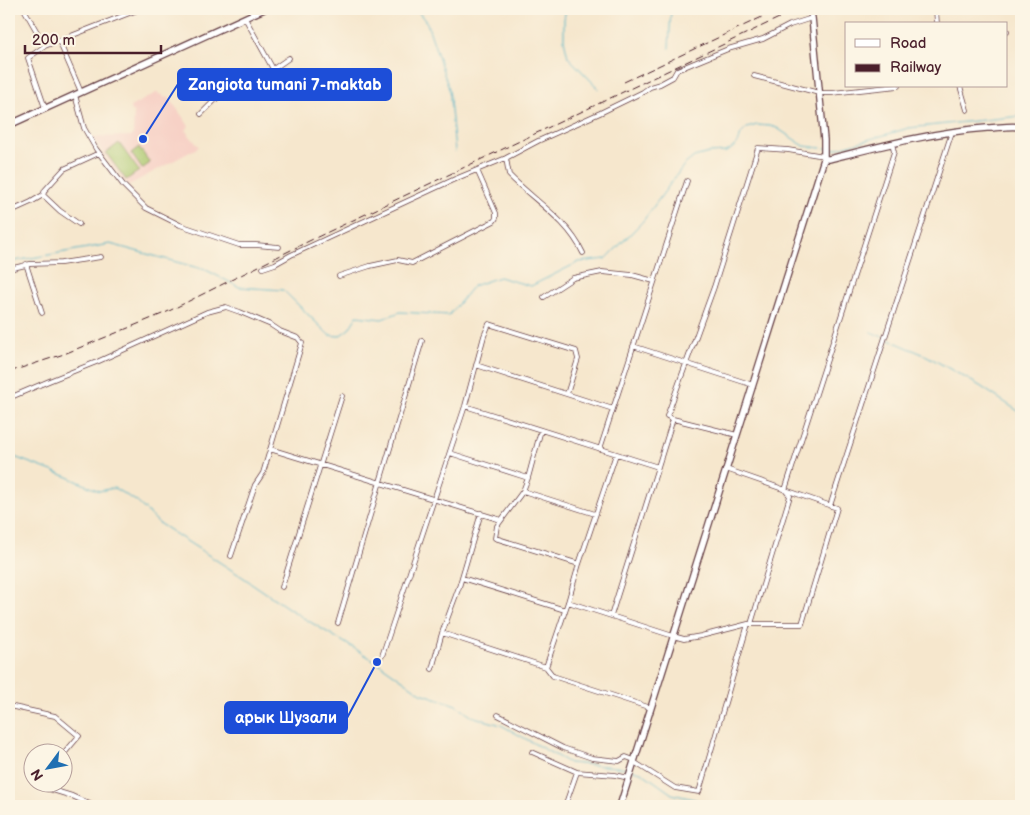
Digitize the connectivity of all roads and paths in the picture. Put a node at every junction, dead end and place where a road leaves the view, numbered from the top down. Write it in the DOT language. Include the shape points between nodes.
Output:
graph roads {
  1 [pos="24,9"];
  2 [pos="140,9"];
  3 [pos="264,9"];
  4 [pos="810,9"];
  5 [pos="936,9"];
  6 [pos="245,18"];
  7 [pos="812,18"];
  8 [pos="937,22"];
  9 [pos="59,40"];
  10 [pos="45,46"];
  11 [pos="289,58"];
  12 [pos="273,69"];
  13 [pos="754,76"];
  14 [pos="879,88"];
  15 [pos="961,88"];
  16 [pos="819,93"];
  17 [pos="78,94"];
  18 [pos="46,108"];
  19 [pos="967,110"];
  20 [pos="201,114"];
  21 [pos="9,125"];
  22 [pos="1021,127"];
  23 [pos="952,132"];
  24 [pos="892,143"];
  25 [pos="99,153"];
  26 [pos="506,158"];
  27 [pos="824,158"];
  28 [pos="478,170"];
  29 [pos="686,181"];
  30 [pos="43,195"];
  31 [pos="9,212"];
  32 [pos="79,224"];
  33 [pos="279,247"];
  34 [pos="583,253"];
  35 [pos="101,256"];
  36 [pos="26,264"];
  37 [pos="9,268"];
  38 [pos="263,268"];
  39 [pos="339,276"];
  40 [pos="654,281"];
  41 [pos="544,297"];
  42 [pos="42,313"];
  43 [pos="422,341"];
  44 [pos="633,346"];
  45 [pos="685,364"];
  46 [pos="476,365"];
  47 [pos="753,385"];
  48 [pos="567,394"];
  49 [pos="342,396"];
  50 [pos="9,398"];
  51 [pos="465,406"];
  52 [pos="613,409"];
  53 [pos="673,419"];
  54 [pos="541,430"];
  55 [pos="737,435"];
  56 [pos="270,449"];
  57 [pos="600,449"];
  58 [pos="450,453"];
  59 [pos="616,454"];
  60 [pos="320,464"];
  61 [pos="658,467"];
  62 [pos="726,469"];
  63 [pos="528,478"];
  64 [pos="380,482"];
  65 [pos="785,490"];
  66 [pos="523,492"];
  67 [pos="434,500"];
  68 [pos="830,506"];
  69 [pos="481,513"];
  70 [pos="596,514"];
  71 [pos="501,520"];
  72 [pos="231,556"];
  73 [pos="579,564"];
  74 [pos="462,578"];
  75 [pos="282,587"];
  76 [pos="568,602"];
  77 [pos="565,610"];
  78 [pos="611,616"];
  79 [pos="338,624"];
  80 [pos="750,624"];
  81 [pos="442,633"];
  82 [pos="673,636"];
  83 [pos="382,656"];
  84 [pos="546,667"];
  85 [pos="432,669"];
  86 [pos="9,706"];
  87 [pos="651,708"];
  88 [pos="498,715"];
  89 [pos="72,744"];
  90 [pos="532,752"];
  91 [pos="634,762"];
  92 [pos="577,772"];
  93 [pos="630,776"];
  94 [pos="59,792"];
  95 [pos="94,806"];
  96 [pos="566,806"];
  97 [pos="620,806"];
  1 -- 10 [label="street"];
  2 -- 9 [label="street"];
  3 -- 6 [label="main road"];
  4 -- 7 [label="main road"];
  5 -- 8 [label="street"];
  6 -- 12 [label="street"];
  6 -- 17 [label="main road"];
  7 -- 16 [label="main road"];
  7 -- 26 [label="street" via="677,70 673,77 660,84"];
  9 -- 10 [label="street"];
  9 -- 17 [label="street"];
  10 -- 18 [label="street" via="28,58"];
  11 -- 12 [label="street"];
  12 -- 20 [label="street" via="221,94"];
  13 -- 16 [label="street"];
  14 -- 16 [label="street"];
  15 -- 19 [label="street"];
  16 -- 27 [label="main road"];
  17 -- 18 [label="main road"];
  17 -- 25 [label="street" via="84,128"];
  18 -- 21 [label="main road"];
  22 -- 23 [label="main road"];
  23 -- 24 [label="main road"];
  23 -- 68 [label="street"];
  24 -- 27 [label="main road"];
  24 -- 65 [label="street" via="894,152"];
  25 -- 30 [label="street" via="64,169"];
  25 -- 33 [label="street" via="146,208 180,225 239,245"];
  26 -- 28 [label="street"];
  26 -- 34 [label="street" via="509,175 567,228"];
  27 -- 45 [label="street" via="788,150 758,148 714,288"];
  27 -- 47 [label="main road"];
  28 -- 38 [label="street"];
  28 -- 39 [label="street" via="496,213 494,221 412,263 398,260"];
  29 -- 40 [label="street"];
  30 -- 31 [label="street"];
  30 -- 32 [label="street"];
  35 -- 36 [label="street" via="61,264"];
  36 -- 37 [label="street"];
  36 -- 42 [label="street"];
  40 -- 41 [label="street" via="602,272 573,278"];
  40 -- 44 [label="street"];
  43 -- 64 [label="street"];
  44 -- 45 [label="street"];
  44 -- 52 [label="street"];
  45 -- 47 [label="street"];
  45 -- 53 [label="street" via="667,416"];
  46 -- 48 [label="street"];
  46 -- 48 [label="street" via="489,324 576,351 578,359"];
  46 -- 51 [label="street"];
  47 -- 55 [label="main road"];
  48 -- 52 [label="street"];
  49 -- 60 [label="street"];
  50 -- 56 [label="street" via="190,319 226,307 298,338 302,344"];
  51 -- 54 [label="street"];
  51 -- 58 [label="street"];
  52 -- 57 [label="street"];
  53 -- 55 [label="street"];
  53 -- 61 [label="street"];
  54 -- 57 [label="street"];
  54 -- 63 [label="street"];
  55 -- 62 [label="main road"];
  56 -- 60 [label="street"];
  56 -- 72 [label="street"];
  57 -- 59 [label="street"];
  58 -- 63 [label="street"];
  58 -- 67 [label="street"];
  59 -- 61 [label="street"];
  59 -- 70 [label="street"];
  60 -- 64 [label="street"];
  60 -- 75 [label="street"];
  61 -- 78 [label="street"];
  62 -- 65 [label="street"];
  62 -- 82 [label="main road"];
  63 -- 66 [label="street"];
  64 -- 67 [label="street"];
  64 -- 79 [label="street"];
  65 -- 68 [label="street"];
  65 -- 80 [label="street" via="790,496"];
  66 -- 70 [label="street"];
  66 -- 71 [label="street"];
  67 -- 69 [label="street"];
  67 -- 83 [label="street"];
  68 -- 80 [label="street" via="837,508 802,624"];
  69 -- 71 [label="street"];
  69 -- 74 [label="street"];
  70 -- 73 [label="street"];
  71 -- 73 [label="street" via="495,538"];
  73 -- 76 [label="street"];
  74 -- 77 [label="street"];
  74 -- 81 [label="street"];
  76 -- 77 [label="street"];
  76 -- 78 [label="street"];
  77 -- 84 [label="street"];
  78 -- 82 [label="street"];
  80 -- 82 [label="street" via="684,639"];
  80 -- 91 [label="street" via="699,792 675,788"];
  81 -- 84 [label="street"];
  81 -- 85 [label="street"];
  82 -- 87 [label="main road"];
  84 -- 87 [label="street" via="553,676"];
  86 -- 89 [label="street" via="55,716 79,736"];
  87 -- 91 [label="main road"];
  88 -- 91 [label="street" via="574,752 619,761 626,757"];
  90 -- 92 [label="street"];
  91 -- 93 [label="main road"];
  92 -- 93 [label="street"];
  92 -- 96 [label="street"];
  93 -- 97 [label="main road"];
  94 -- 95 [label="street"];
}
